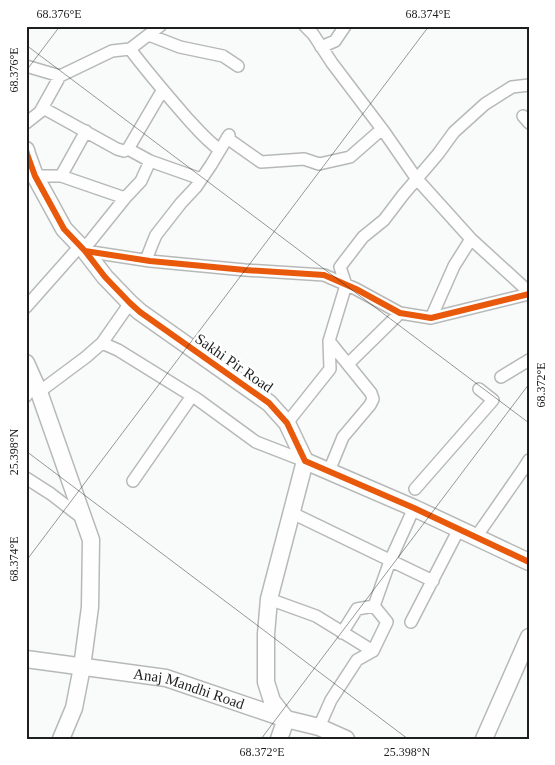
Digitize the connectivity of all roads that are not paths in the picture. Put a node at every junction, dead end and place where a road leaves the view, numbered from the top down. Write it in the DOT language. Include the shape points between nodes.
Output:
graph roads {
  1 [pos="306,26"];
  2 [pos="345,26"];
  3 [pos="154,29"];
  4 [pos="321,47"];
  5 [pos="130,49"];
  6 [pos="26,66"];
  7 [pos="238,66"];
  8 [pos="60,76"];
  9 [pos="529,85"];
  10 [pos="162,90"];
  11 [pos="42,108"];
  12 [pos="26,123"];
  13 [pos="382,129"];
  14 [pos="86,131"];
  15 [pos="128,149"];
  16 [pos="26,150"];
  17 [pos="220,150"];
  18 [pos="150,161"];
  19 [pos="35,176"];
  20 [pos="62,176"];
  21 [pos="416,178"];
  22 [pos="201,179"];
  23 [pos="125,198"];
  24 [pos="471,239"];
  25 [pos="83,249"];
  26 [pos="146,260"];
  27 [pos="346,285"];
  28 [pos="529,293"];
  29 [pos="130,303"];
  30 [pos="26,307"];
  31 [pos="400,313"];
  32 [pos="431,318"];
  33 [pos="329,342"];
  34 [pos="102,343"];
  35 [pos="529,360"];
  36 [pos="26,363"];
  37 [pos="348,364"];
  38 [pos="501,377"];
  39 [pos="479,389"];
  40 [pos="34,391"];
  41 [pos="192,396"];
  42 [pos="287,424"];
  43 [pos="529,460"];
  44 [pos="305,461"];
  45 [pos="329,471"];
  46 [pos="26,478"];
  47 [pos="133,481"];
  48 [pos="415,489"];
  49 [pos="414,508"];
  50 [pos="292,513"];
  51 [pos="84,519"];
  52 [pos="459,529"];
  53 [pos="476,537"];
  54 [pos="390,561"];
  55 [pos="529,562"];
  56 [pos="433,580"];
  57 [pos="269,599"];
  58 [pos="374,606"];
  59 [pos="411,622"];
  60 [pos="342,633"];
  61 [pos="529,637"];
  62 [pos="373,651"];
  63 [pos="26,659"];
  64 [pos="82,667"];
  65 [pos="286,719"];
  66 [pos="318,727"];
  67 [pos="61,739"];
  68 [pos="279,739"];
  69 [pos="346,739"];
  70 [pos="484,739"];
  1 -- 4 [label="street"];
  2 -- 4 [label="street" via="335,41"];
  3 -- 5 [label="street"];
  3 -- 7 [label="street" via="180,47 223,56"];
  4 -- 13 [label="street"];
  5 -- 8 [label="street" via="112,51"];
  5 -- 10 [label="street"];
  6 -- 8 [label="street"];
  8 -- 11 [label="street"];
  9 -- 21 [label="street" via="512,87 485,104 454,132"];
  10 -- 15 [label="street"];
  10 -- 17 [label="street" via="202,135"];
  11 -- 12 [label="street"];
  11 -- 14 [label="street"];
  13 -- 17 [label="street" via="350,157 319,164 304,159 261,162 228,137"];
  13 -- 21 [label="street"];
  14 -- 15 [label="street" via="117,149"];
  14 -- 20 [label="street"];
  15 -- 18 [label="street"];
  16 -- 19 [label="street, Sakhi Pir Road"];
  17 -- 22 [label="street"];
  18 -- 22 [label="street"];
  18 -- 23 [label="street" via="141,181"];
  19 -- 20 [label="street"];
  19 -- 25 [label="street, Sakhi Pir Road" via="64,229"];
  20 -- 23 [label="street"];
  21 -- 24 [label="street"];
  21 -- 27 [label="street" via="384,220 363,237 340,267"];
  22 -- 26 [label="street" via="156,236"];
  23 -- 25 [label="street"];
  24 -- 28 [label="street"];
  24 -- 32 [label="street" via="454,266"];
  25 -- 26 [label="street"];
  25 -- 29 [label="street, Sakhi Pir Road"];
  25 -- 30 [label="street"];
  26 -- 27 [label="street" via="324,275"];
  27 -- 31 [label="street"];
  27 -- 33 [label="street"];
  28 -- 32 [label="street"];
  29 -- 34 [label="street"];
  29 -- 42 [label="street, Sakhi Pir Road" via="269,403"];
  31 -- 32 [label="street"];
  31 -- 37 [label="street"];
  33 -- 37 [label="street"];
  33 -- 42 [label="street" via="330,368"];
  34 -- 40 [label="street"];
  34 -- 41 [label="street"];
  35 -- 38 [label="street"];
  36 -- 40 [label="street"];
  37 -- 45 [label="street" via="373,399 343,437"];
  39 -- 48 [label="street" via="493,400"];
  40 -- 51 [label="street"];
  41 -- 44 [label="street" via="256,442"];
  41 -- 47 [label="street"];
  42 -- 44 [label="street, Sakhi Pir Road"];
  43 -- 53 [label="street"];
  44 -- 45 [label="street"];
  44 -- 50 [label="street"];
  45 -- 49 [label="street"];
  46 -- 51 [label="street"];
  49 -- 52 [label="street"];
  49 -- 54 [label="street"];
  50 -- 54 [label="street"];
  50 -- 57 [label="street"];
  51 -- 64 [label="street" via="91,540 91,578"];
  52 -- 53 [label="street"];
  52 -- 56 [label="street"];
  53 -- 55 [label="street"];
  54 -- 56 [label="street"];
  54 -- 58 [label="street"];
  56 -- 59 [label="street"];
  57 -- 60 [label="street" via="316,616"];
  57 -- 65 [label="street" via="266,682 272,701"];
  58 -- 60 [label="street" via="357,609"];
  58 -- 62 [label="street" via="387,622"];
  60 -- 62 [label="street"];
  61 -- 70 [label="street"];
  62 -- 66 [label="street" via="357,660"];
  63 -- 64 [label="street, Anaj Mandhi Road"];
  64 -- 65 [label="street, Anaj Mandhi Road" via="166,678"];
  64 -- 67 [label="street" via="74,708"];
  65 -- 66 [label="street, Anaj Mandhi Road"];
  65 -- 68 [label="street"];
  66 -- 69 [label="street, Anaj Mandhi Road"];
}
